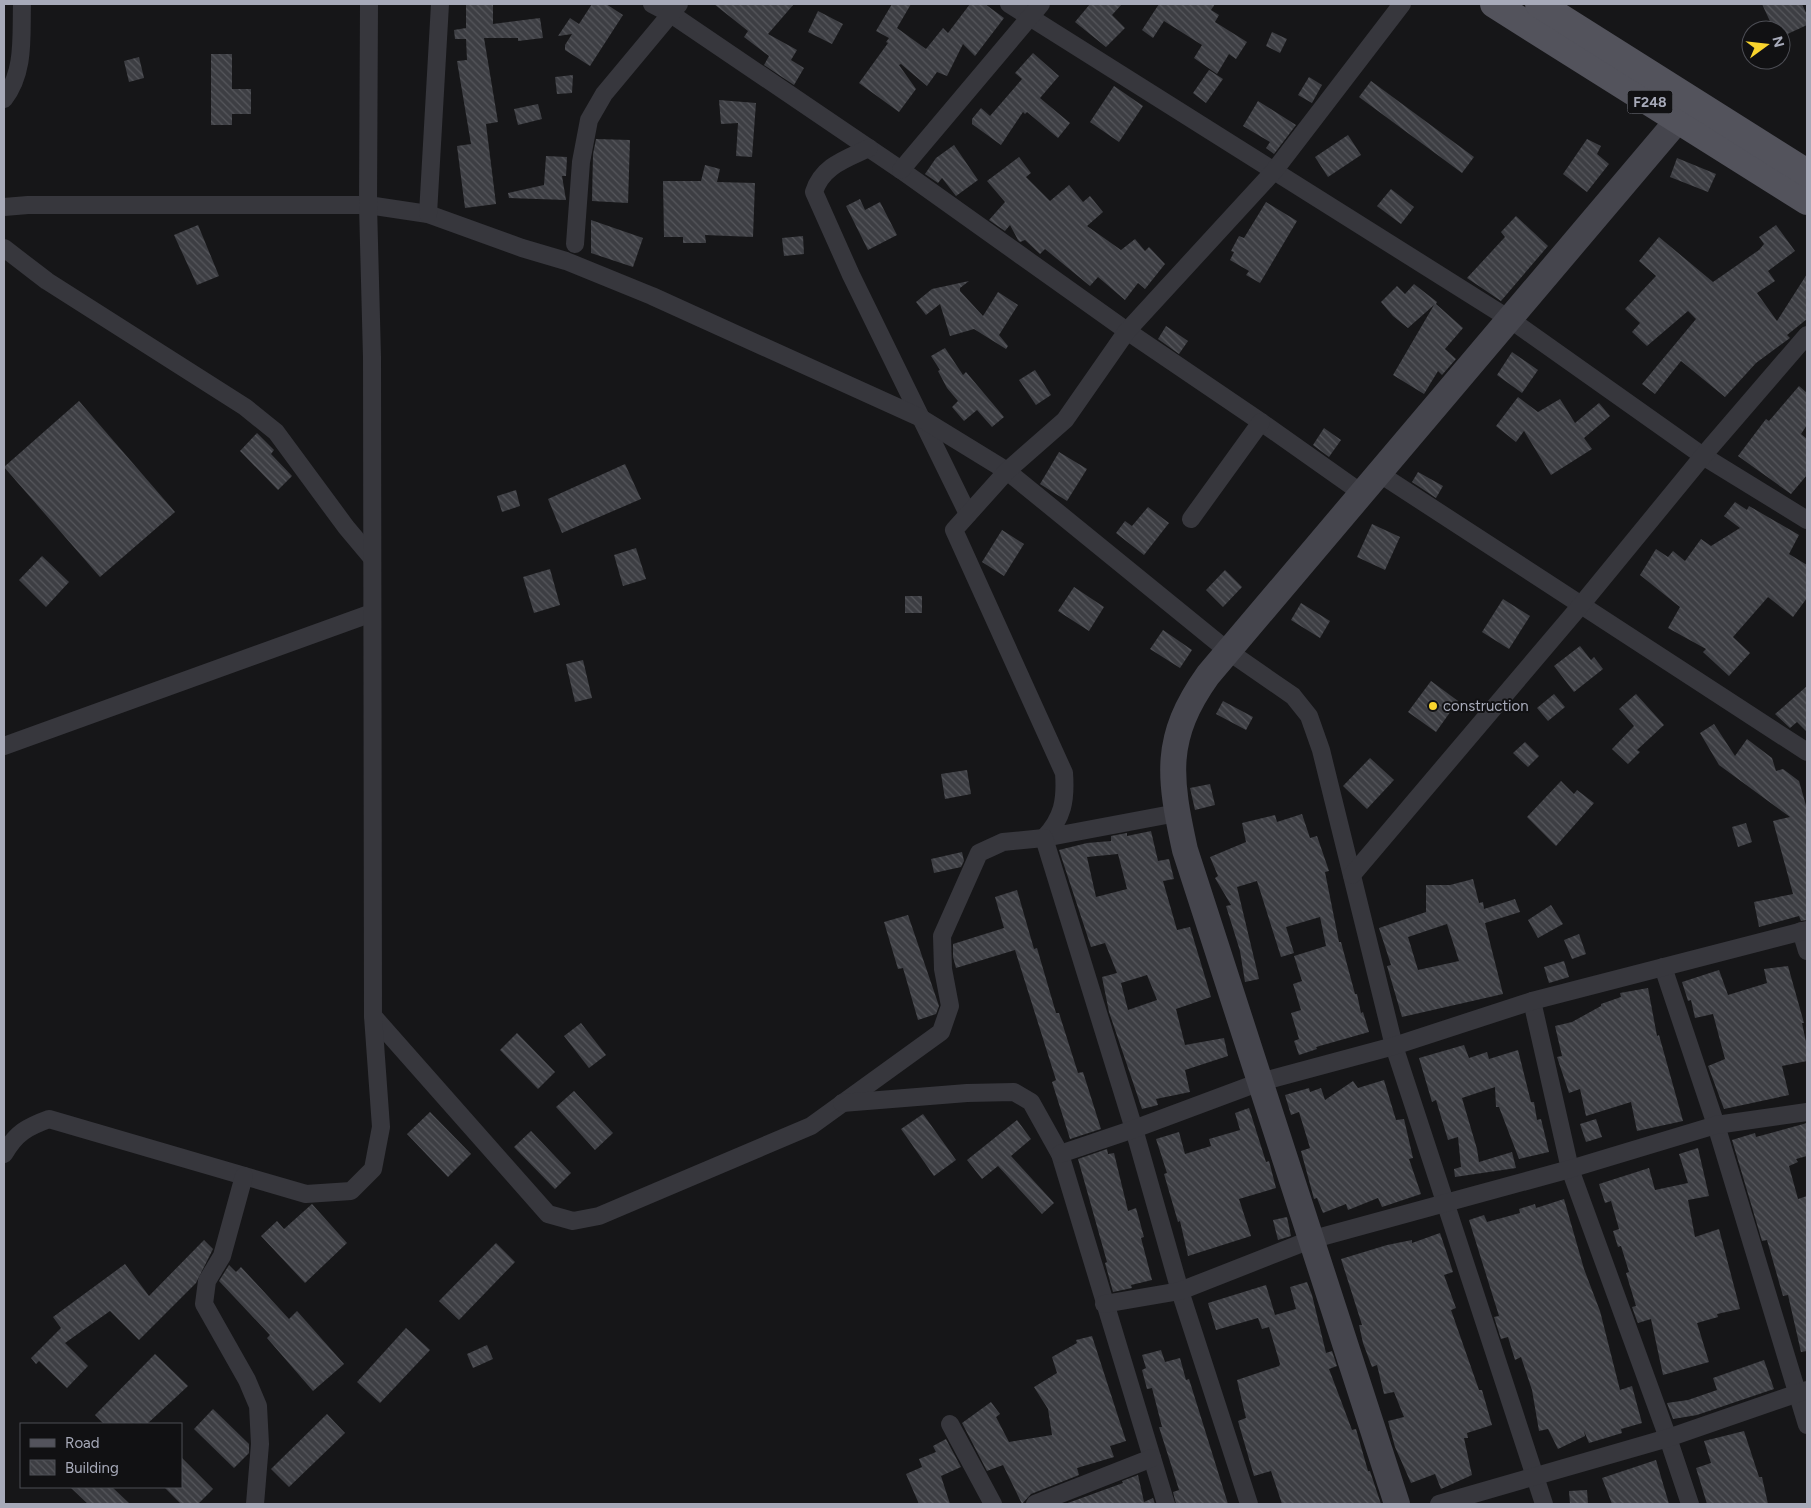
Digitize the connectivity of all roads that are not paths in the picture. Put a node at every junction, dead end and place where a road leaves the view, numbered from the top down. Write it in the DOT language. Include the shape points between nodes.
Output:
graph roads {
  1 [pos="22,4"];
  2 [pos="369,4"];
  3 [pos="440,4"];
  4 [pos="652,4"];
  5 [pos="1009,4"];
  6 [pos="1402,4"];
  7 [pos="1494,4"];
  8 [pos="1539,4"];
  9 [pos="675,9"];
  10 [pos="1035,10"];
  11 [pos="4,99"];
  12 [pos="1678,120"];
  13 [pos="869,148"];
  14 [pos="902,170"];
  15 [pos="1274,171"];
  16 [pos="1807,173"];
  17 [pos="1807,201"];
  18 [pos="368,205"];
  19 [pos="4,208"];
  20 [pos="428,214"];
  21 [pos="574,244"];
  22 [pos="4,248"];
  23 [pos="1511,320"];
  24 [pos="1127,331"];
  25 [pos="1807,335"];
  26 [pos="919,417"];
  27 [pos="1261,422"];
  28 [pos="1703,456"];
  29 [pos="1007,471"];
  30 [pos="1380,474"];
  31 [pos="1363,494"];
  32 [pos="968,514"];
  33 [pos="1191,518"];
  34 [pos="1807,520"];
  35 [pos="372,558"];
  36 [pos="1581,605"];
  37 [pos="372,613"];
  38 [pos="1228,651"];
  39 [pos="4,746"];
  40 [pos="1807,752"];
  41 [pos="1177,812"];
  42 [pos="1044,838"];
  43 [pos="1352,875"];
  44 [pos="1804,930"];
  45 [pos="1807,951"];
  46 [pos="1663,967"];
  47 [pos="1532,1001"];
  48 [pos="373,1016"];
  49 [pos="1394,1046"];
  50 [pos="1260,1082"];
  51 [pos="842,1103"];
  52 [pos="1807,1112"];
  53 [pos="1716,1125"];
  54 [pos="1134,1130"];
  55 [pos="4,1154"];
  56 [pos="1060,1154"];
  57 [pos="1570,1169"];
  58 [pos="244,1176"];
  59 [pos="1444,1204"];
  60 [pos="1310,1240"];
  61 [pos="1180,1290"];
  62 [pos="1104,1304"];
  63 [pos="1802,1391"];
  64 [pos="950,1424"];
  65 [pos="1807,1425"];
  66 [pos="1668,1438"];
  67 [pos="1152,1458"];
  68 [pos="1535,1477"];
  69 [pos="255,1504"];
  70 [pos="993,1504"];
  71 [pos="1035,1504"];
  72 [pos="1166,1504"];
  73 [pos="1249,1504"];
  74 [pos="1397,1504"];
  75 [pos="1439,1504"];
  76 [pos="1544,1504"];
  77 [pos="1690,1504"];
  1 -- 11 [label="street" via="21,59 12,88"];
  2 -- 18 [label="street"];
  3 -- 20 [label="street"];
  4 -- 9 [label="street"];
  5 -- 10 [label="street"];
  6 -- 15 [label="street"];
  7 -- 12 [label="main road, F248"];
  8 -- 16 [label="main road, F248"];
  9 -- 13 [label="street"];
  9 -- 21 [label="street" via="604,94 589,120 581,162"];
  10 -- 14 [label="street"];
  10 -- 15 [label="street"];
  12 -- 17 [label="main road, F248"];
  12 -- 23 [label="street"];
  13 -- 14 [label="street"];
  13 -- 26 [label="street" via="834,164 817,180 814,192"];
  14 -- 24 [label="street"];
  15 -- 23 [label="street"];
  15 -- 24 [label="street"];
  18 -- 19 [label="street" via="28,205"];
  18 -- 20 [label="street"];
  18 -- 35 [label="street"];
  20 -- 26 [label="street" via="566,261 635,289"];
  22 -- 35 [label="street" via="47,281 245,407 276,432"];
  23 -- 28 [label="street"];
  23 -- 30 [label="street"];
  24 -- 27 [label="street"];
  24 -- 29 [label="street" via="1065,420"];
  25 -- 28 [label="street"];
  26 -- 29 [label="street"];
  26 -- 32 [label="street"];
  27 -- 31 [label="street"];
  27 -- 33 [label="street"];
  28 -- 34 [label="street"];
  28 -- 36 [label="street"];
  29 -- 32 [label="street"];
  29 -- 38 [label="street"];
  30 -- 31 [label="street"];
  30 -- 36 [label="street"];
  31 -- 38 [label="street"];
  32 -- 42 [label="street" via="954,530 1064,773 1066,795 1057,825"];
  35 -- 37 [label="street"];
  36 -- 40 [label="street"];
  36 -- 43 [label="street"];
  37 -- 39 [label="street"];
  37 -- 48 [label="street"];
  38 -- 41 [label="street" via="1190,701 1178,731 1173,767"];
  38 -- 43 [label="street" via="1293,696 1309,716 1321,750"];
  41 -- 42 [label="street"];
  41 -- 50 [label="street" via="1186,850"];
  42 -- 51 [label="street" via="1003,842 979,853 942,936 943,969 950,1006 941,1032"];
  42 -- 54 [label="street"];
  43 -- 49 [label="street"];
  44 -- 45 [label="street"];
  44 -- 46 [label="street"];
  46 -- 47 [label="street"];
  46 -- 53 [label="street"];
  47 -- 49 [label="street"];
  47 -- 57 [label="street"];
  48 -- 51 [label="street" via="548,1214 574,1221 600,1216 791,1136"];
  48 -- 58 [label="street" via="381,1127 373,1169 351,1191 306,1194"];
  49 -- 50 [label="street"];
  49 -- 59 [label="street"];
  50 -- 54 [label="street"];
  50 -- 60 [label="street"];
  51 -- 56 [label="street" via="1014,1092 1031,1102"];
  52 -- 53 [label="street"];
  53 -- 57 [label="street"];
  53 -- 63 [label="street"];
  54 -- 56 [label="street"];
  54 -- 61 [label="street"];
  55 -- 58 [label="street" via="14,1138 50,1118"];
  56 -- 62 [label="street"];
  57 -- 59 [label="street"];
  57 -- 66 [label="street"];
  58 -- 69 [label="street" via="222,1256 207,1281 204,1304 258,1406 260,1444"];
  59 -- 60 [label="street"];
  59 -- 68 [label="street"];
  60 -- 61 [label="street"];
  60 -- 74 [label="street"];
  61 -- 62 [label="street"];
  61 -- 73 [label="street"];
  62 -- 67 [label="street"];
  63 -- 65 [label="street"];
  63 -- 66 [label="street"];
  64 -- 70 [label="street"];
  66 -- 68 [label="street"];
  66 -- 77 [label="street"];
  67 -- 71 [label="street"];
  67 -- 72 [label="street"];
  68 -- 75 [label="street"];
  68 -- 76 [label="street"];
}
